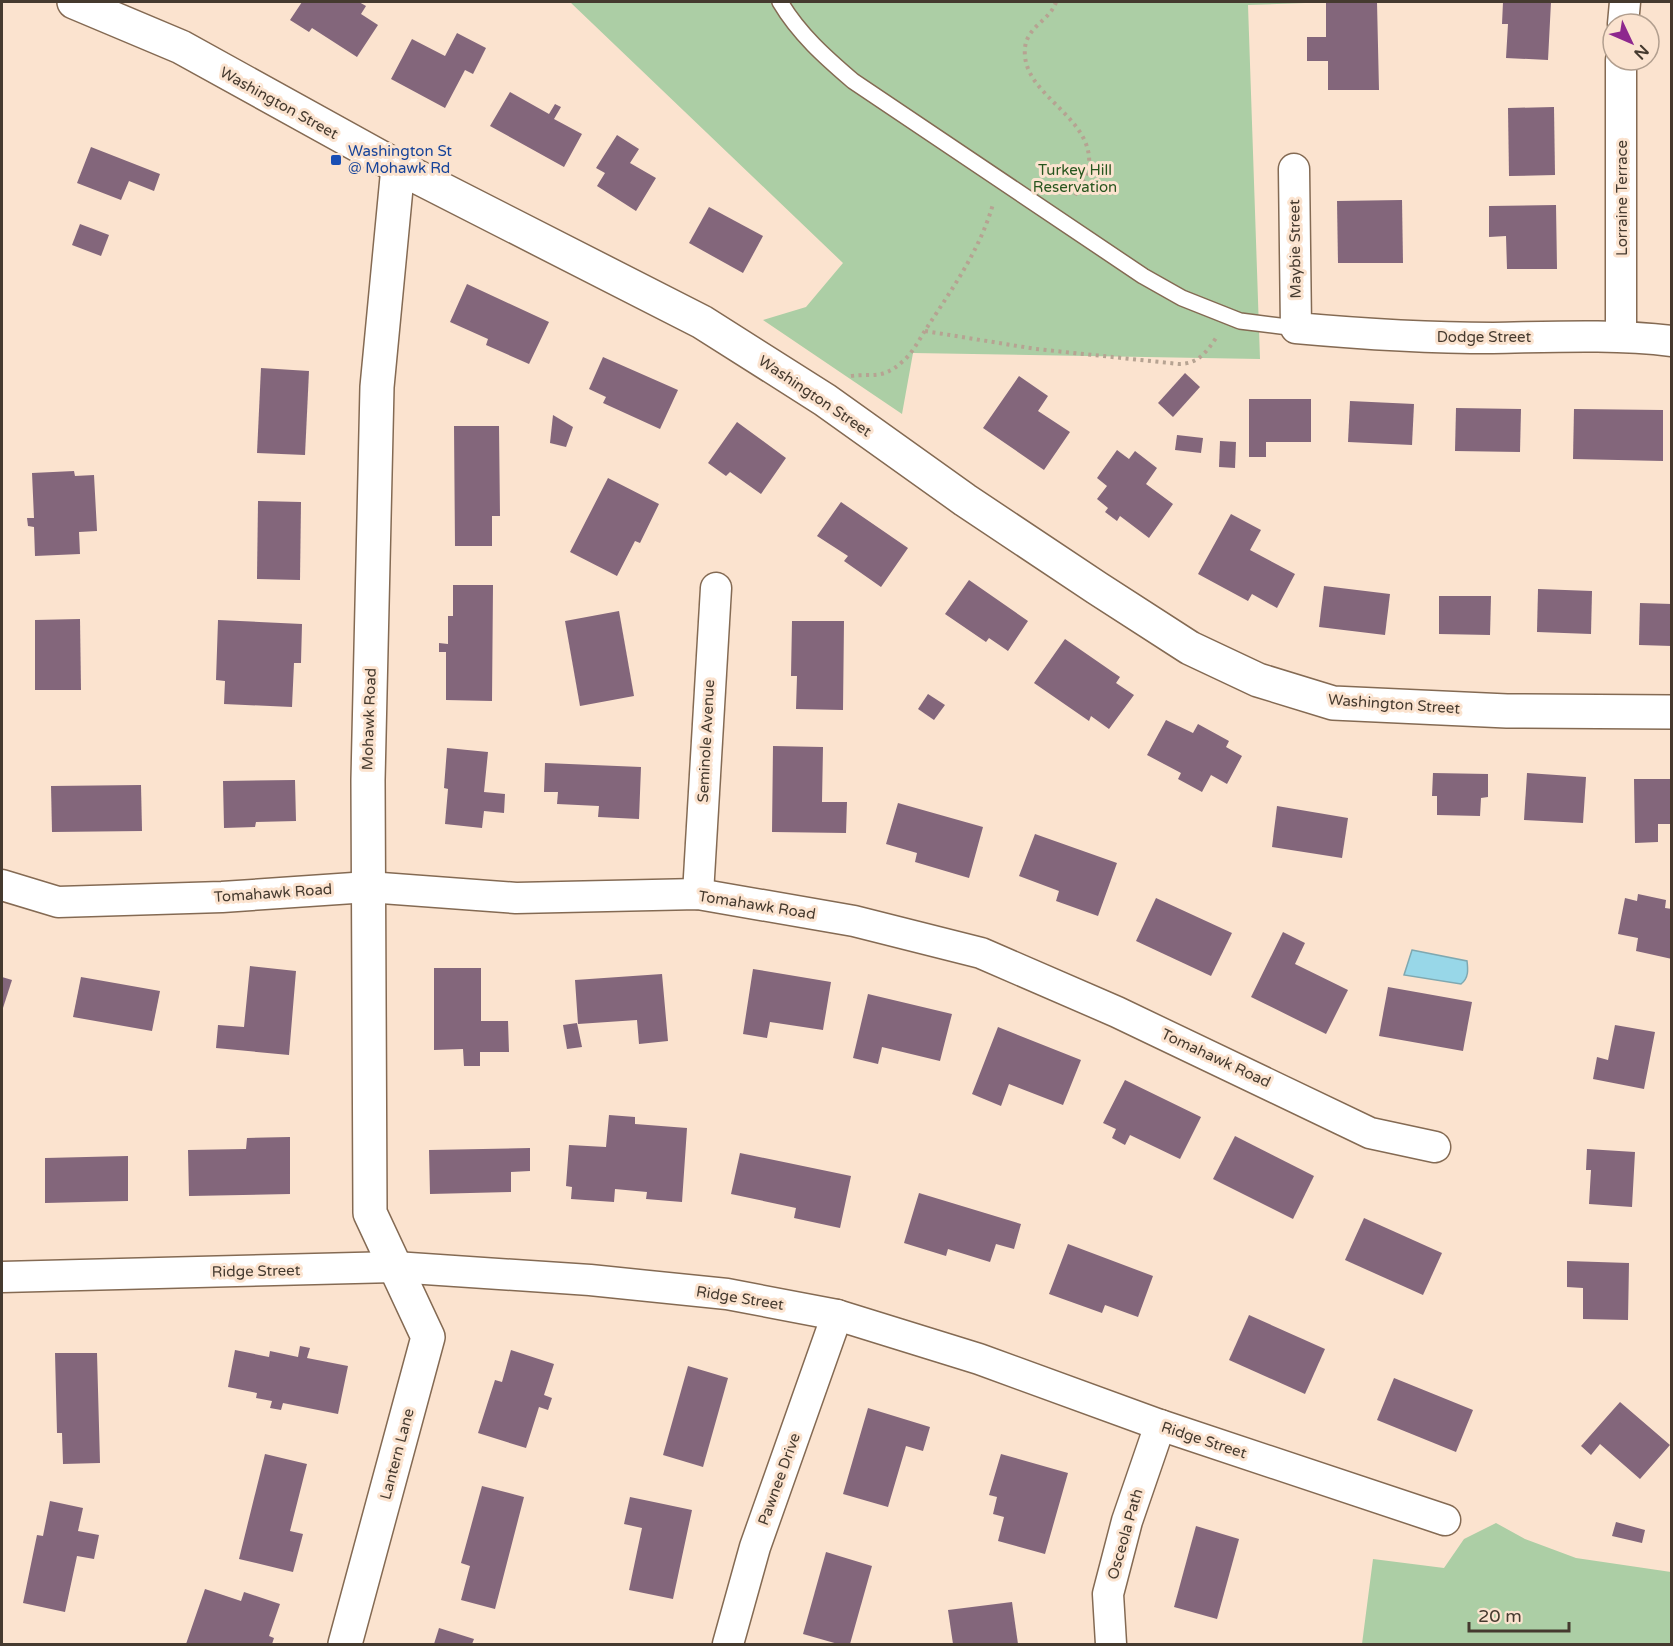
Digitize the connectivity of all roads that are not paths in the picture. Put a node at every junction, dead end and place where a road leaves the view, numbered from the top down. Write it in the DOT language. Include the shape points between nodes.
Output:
graph roads {
  1 [pos="74,2"];
  2 [pos="780,2"];
  3 [pos="1621,72"];
  4 [pos="398,167"];
  5 [pos="1294,169"];
  6 [pos="1296,328"];
  7 [pos="1621,335"];
  8 [pos="1671,341"];
  9 [pos="716,588"];
  10 [pos="1671,712"];
  11 [pos="2,885"];
  12 [pos="368,887"];
  13 [pos="698,894"];
  14 [pos="1435,1147"];
  15 [pos="395,1267"];
  16 [pos="2,1277"];
  17 [pos="837,1315"];
  18 [pos="1160,1425"];
  19 [pos="1445,1520"];
  20 [pos="345,1644"];
  21 [pos="728,1644"];
  22 [pos="1111,1644"];
  1 -- 4 [label="street, Washington Street" via="181,47"];
  2 -- 6 [label="lane" via="791,21 853,81 1143,276 1182,298 1240,321"];
  3 -- 7 [label="street, Lorraine Terrace"];
  4 -- 10 [label="street, Washington Street" via="702,322 825,400 965,500 1190,648 1258,680 1333,703"];
  4 -- 12 [label="street, Mohawk Road" via="377,387"];
  5 -- 6 [label="street, Maybie Street"];
  6 -- 7 [label="street, Dodge Street" via="1386,336"];
  7 -- 8 [label="street, Dodge Street"];
  9 -- 13 [label="street, Seminole Avenue"];
  11 -- 12 [label="street, Tomahawk Road" via="58,902"];
  12 -- 13 [label="street, Tomahawk Road" via="516,898"];
  12 -- 15 [label="street, Mohawk Road" via="370,1214"];
  13 -- 14 [label="street, Tomahawk Road" via="854,921 981,953 1127,1017 1370,1133"];
  15 -- 16 [label="street, Ridge Street"];
  15 -- 17 [label="street, Ridge Street" via="727,1294"];
  15 -- 20 [label="street, Lantern Lane" via="428,1337"];
  17 -- 18 [label="street, Ridge Street" via="980,1359"];
  17 -- 21 [label="street, Pawnee Drive" via="755,1547"];
  18 -- 19 [label="street, Ridge Street"];
  18 -- 22 [label="street, Osceola Path" via="1127,1521 1108,1594"];
}
